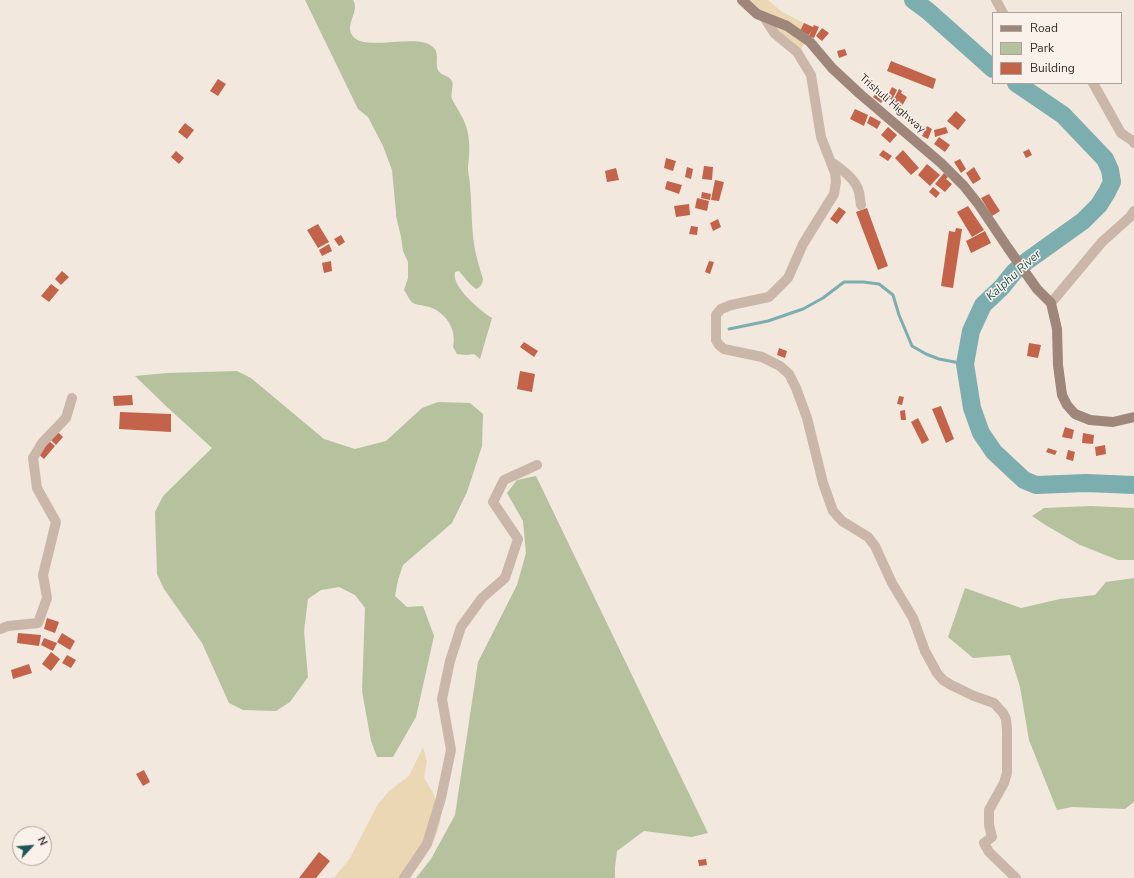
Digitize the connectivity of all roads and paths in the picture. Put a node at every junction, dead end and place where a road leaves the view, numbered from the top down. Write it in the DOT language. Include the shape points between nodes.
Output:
graph roads {
  1 [pos="742,0"];
  2 [pos="996,0"];
  3 [pos="1002,12"];
  4 [pos="764,17"];
  5 [pos="1094,84"];
  6 [pos="1134,144"];
  7 [pos="831,162"];
  8 [pos="860,204"];
  9 [pos="1134,212"];
  10 [pos="1051,303"];
  11 [pos="72,398"];
  12 [pos="1134,417"];
  13 [pos="536,465"];
  14 [pos="0,629"];
  15 [pos="404,878"];
  16 [pos="1016,878"];
  1 -- 4 [label="street, Trishuli Highway"];
  2 -- 3 [label="street"];
  4 -- 7 [label="street" via="775,34 797,52 810,75 821,137"];
  4 -- 10 [label="street, Trishuli Highway" via="787,26 810,42 832,68 860,94 954,174 979,205 1037,289"];
  5 -- 6 [label="street" via="1121,133"];
  7 -- 8 [label="street" via="856,184"];
  7 -- 16 [label="street" via="836,182 834,194 803,244 788,278 769,297 721,309 716,315 716,340 724,349 768,360 789,374 807,418 823,483 833,511 842,521 868,537 875,546 892,583 913,618 925,651 937,672 951,684 994,703 1003,713 1007,730 1007,773 989,810 992,837 984,843 989,852"];
  9 -- 10 [label="street" via="1102,242"];
  10 -- 12 [label="street" via="1057,329 1060,384 1067,405 1075,414 1090,420 1112,422"];
  11 -- 14 [label="street" via="66,418 42,443 33,458 38,488 56,522 43,575 47,598 38,622"];
  13 -- 15 [label="street" via="504,480 493,502 518,539 504,578 482,598 461,627 442,699 452,750 442,798 426,844"];
}
